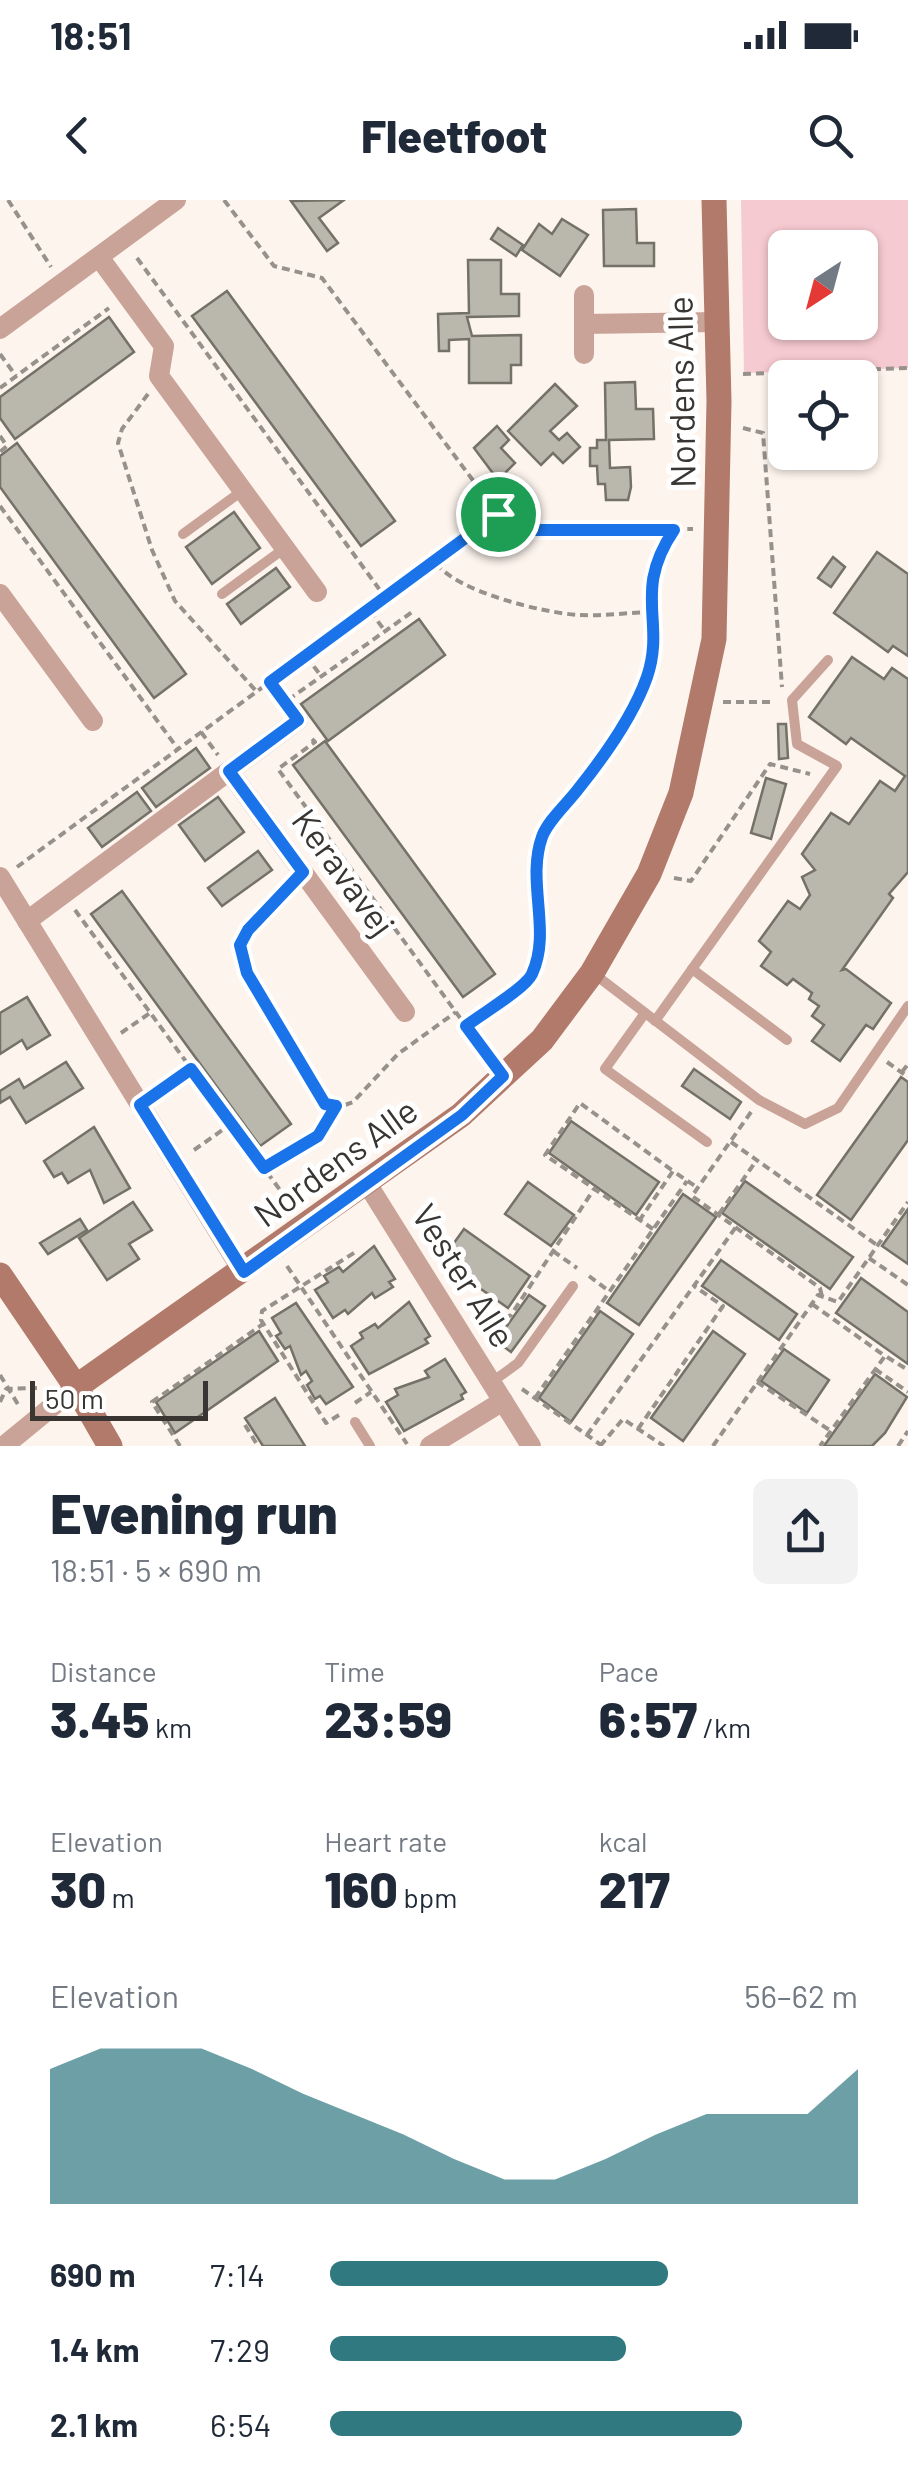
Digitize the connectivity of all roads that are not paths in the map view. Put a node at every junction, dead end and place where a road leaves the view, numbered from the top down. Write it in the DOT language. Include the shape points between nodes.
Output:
graph roads {
  1 [pos="714,200"];
  2 [pos="174,201"];
  3 [pos="99,257"];
  4 [pos="584,295"];
  5 [pos="717,322"];
  6 [pos="584,324"];
  7 [pos="0,329"];
  8 [pos="584,354"];
  9 [pos="243,491"];
  10 [pos="183,534"];
  11 [pos="285,548"];
  12 [pos="317,592"];
  13 [pos="222,594"];
  14 [pos="2,601"];
  15 [pos="828,660"];
  16 [pos="298,720"];
  17 [pos="93,721"];
  18 [pos="229,771"];
  19 [pos="1,878"];
  20 [pos="27,921"];
  21 [pos="692,970"];
  22 [pos="592,972"];
  23 [pos="906,1011"];
  24 [pos="405,1012"];
  25 [pos="650,1017"];
  26 [pos="786,1040"];
  27 [pos="707,1142"];
  28 [pos="368,1185"];
  29 [pos="244,1272"];
  30 [pos="0,1275"];
  31 [pos="574,1286"];
  32 [pos="499,1386"];
  33 [pos="76,1387"];
  34 [pos="355,1422"];
  35 [pos="4,1446"];
  36 [pos="110,1446"];
  37 [pos="370,1446"];
  38 [pos="430,1446"];
  39 [pos="531,1446"];
  1 -- 5 [label="street, Nordens Alle"];
  2 -- 3 [label="street"];
  3 -- 7 [label="street"];
  3 -- 9 [label="street" via="164,346 159,376"];
  4 -- 6 [label="street"];
  5 -- 6 [label="street"];
  5 -- 22 [label="street, Nordens Alle" via="714,638 681,794 649,874"];
  6 -- 8 [label="street"];
  9 -- 10 [label="lane"];
  9 -- 11 [label="street"];
  11 -- 12 [label="street"];
  11 -- 13 [label="lane"];
  14 -- 17 [label="street"];
  15 -- 21 [label="lane" via="792,700 797,744 837,766"];
  16 -- 18 [label="street"];
  18 -- 20 [label="street"];
  18 -- 24 [label="street, Keravavej"];
  19 -- 20 [label="street"];
  20 -- 29 [label="street"];
  21 -- 25 [label="lane"];
  21 -- 26 [label="lane"];
  22 -- 25 [label="lane"];
  22 -- 28 [label="street, Nordens Alle" via="542,1040 462,1115"];
  23 -- 25 [label="lane" via="838,1108 805,1124 758,1100"];
  25 -- 27 [label="lane" via="606,1069"];
  28 -- 29 [label="street, Nordens Alle"];
  28 -- 32 [label="street, Vester Alle"];
  29 -- 33 [label="street, Nordens Alle"];
  30 -- 33 [label="street"];
  31 -- 32 [label="lane"];
  32 -- 38 [label="street, Vester Alle"];
  32 -- 39 [label="street, Vester Alle"];
  33 -- 35 [label="street"];
  33 -- 36 [label="street"];
  34 -- 37 [label="lane"];
}
